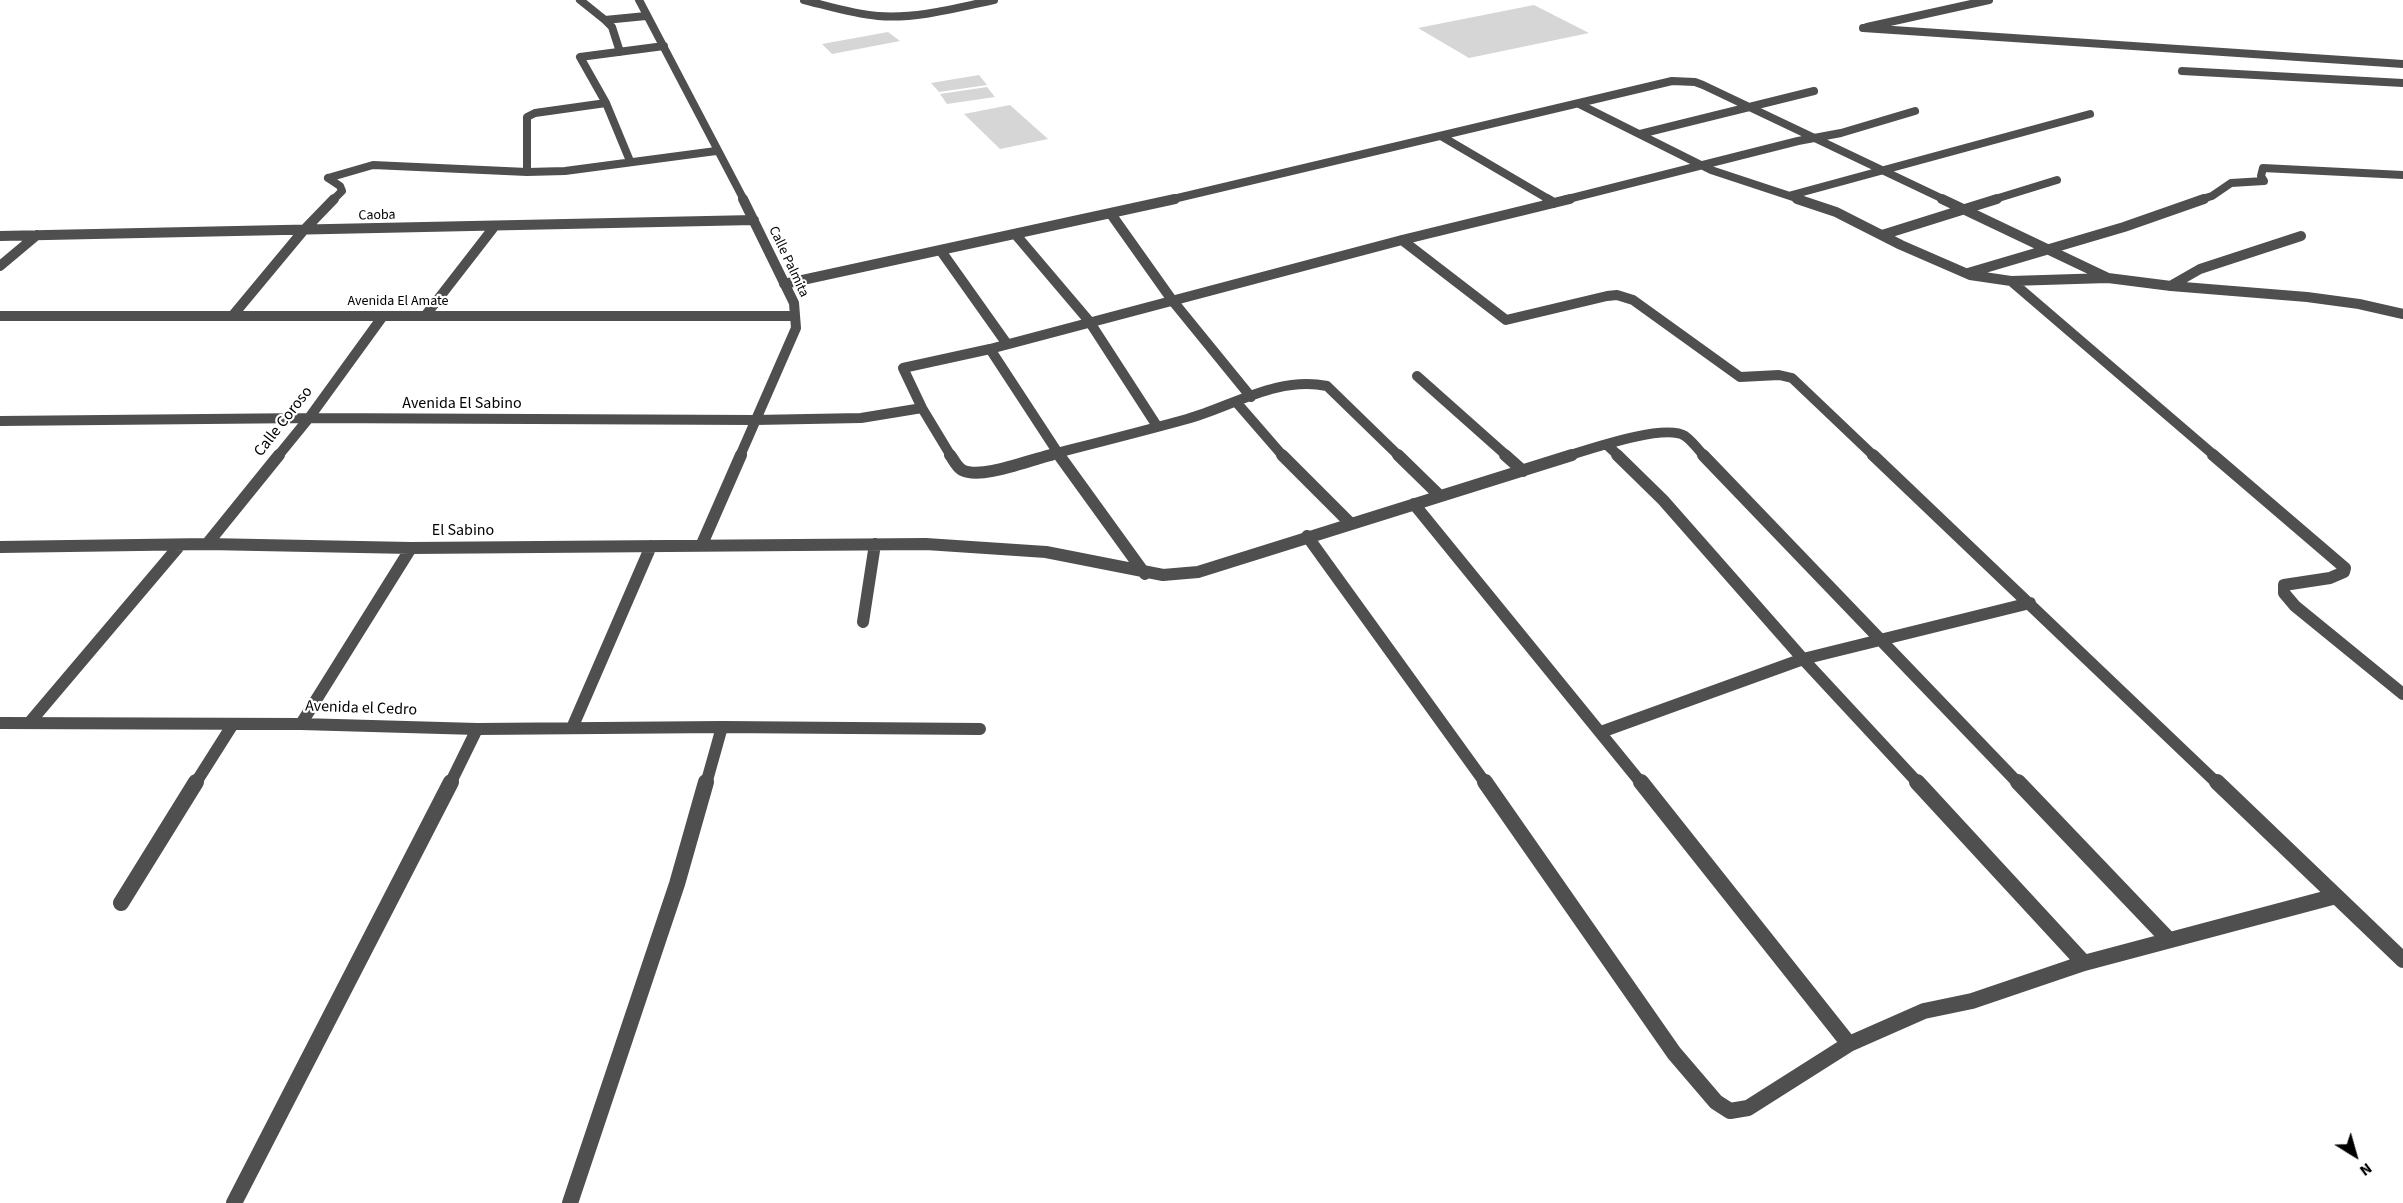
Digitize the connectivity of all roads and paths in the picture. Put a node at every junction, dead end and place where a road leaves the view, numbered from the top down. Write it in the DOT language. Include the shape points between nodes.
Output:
graph roads {
  1 [pos="580,0"];
  2 [pos="639,0"];
  3 [pos="804,0"];
  4 [pos="994,0"];
  5 [pos="1989,0"];
  6 [pos="646,16"];
  7 [pos="605,20"];
  8 [pos="664,46"];
  9 [pos="620,52"];
  10 [pos="2403,64"];
  11 [pos="2182,71"];
  12 [pos="2403,83"];
  13 [pos="1814,91"];
  14 [pos="606,103"];
  15 [pos="1579,104"];
  16 [pos="1749,108"];
  17 [pos="1915,111"];
  18 [pos="2090,114"];
  19 [pos="1640,134"];
  20 [pos="1441,136"];
  21 [pos="1814,138"];
  22 [pos="716,150"];
  23 [pos="630,161"];
  24 [pos="1704,166"];
  25 [pos="1881,171"];
  26 [pos="526,172"];
  27 [pos="2403,175"];
  28 [pos="2057,180"];
  29 [pos="1792,195"];
  30 [pos="1554,203"];
  31 [pos="1962,209"];
  32 [pos="1111,214"];
  33 [pos="754,220"];
  34 [pos="494,227"];
  35 [pos="303,231"];
  36 [pos="37,235"];
  37 [pos="1016,235"];
  38 [pos="1882,235"];
  39 [pos="0,236"];
  40 [pos="2301,236"];
  41 [pos="1402,240"];
  42 [pos="2045,249"];
  43 [pos="941,251"];
  44 [pos="0,266"];
  45 [pos="1964,273"];
  46 [pos="2108,278"];
  47 [pos="2012,281"];
  48 [pos="784,284"];
  49 [pos="2170,286"];
  50 [pos="1172,300"];
  51 [pos="234,314"];
  52 [pos="2403,314"];
  53 [pos="0,316"];
  54 [pos="383,316"];
  55 [pos="425,316"];
  56 [pos="795,316"];
  57 [pos="1089,321"];
  58 [pos="1008,344"];
  59 [pos="990,349"];
  60 [pos="1417,376"];
  61 [pos="1251,397"];
  62 [pos="1236,403"];
  63 [pos="922,408"];
  64 [pos="309,418"];
  65 [pos="755,420"];
  66 [pos="0,421"];
  67 [pos="1157,426"];
  68 [pos="1607,445"];
  69 [pos="1058,453"];
  70 [pos="1522,471"];
  71 [pos="1440,496"];
  72 [pos="1414,504"];
  73 [pos="1350,523"];
  74 [pos="1307,536"];
  75 [pos="207,544"];
  76 [pos="702,544"];
  77 [pos="874,544"];
  78 [pos="180,545"];
  79 [pos="651,546"];
  80 [pos="0,547"];
  81 [pos="411,548"];
  82 [pos="1145,574"];
  83 [pos="2030,603"];
  84 [pos="863,622"];
  85 [pos="1880,639"];
  86 [pos="1803,659"];
  87 [pos="2403,694"];
  88 [pos="30,722"];
  89 [pos="0,723"];
  90 [pos="233,724"];
  91 [pos="301,724"];
  92 [pos="722,727"];
  93 [pos="572,728"];
  94 [pos="477,729"];
  95 [pos="980,729"];
  96 [pos="1601,732"];
  97 [pos="2336,896"];
  98 [pos="121,903"];
  99 [pos="2169,940"];
  100 [pos="2403,960"];
  101 [pos="2085,963"];
  102 [pos="1849,1044"];
  103 [pos="234,1203"];
  104 [pos="570,1203"];
  1 -- 7 [label="street"];
  2 -- 6 [label="street, Calle Palmita"];
  3 -- 4 [label="street" via="865,14 897,15"];
  5 -- 10 [label="street" via="1863,28"];
  6 -- 7 [label="street"];
  6 -- 8 [label="street, Calle Palmita"];
  7 -- 9 [label="street" via="612,27"];
  8 -- 9 [label="street"];
  8 -- 22 [label="street, Calle Palmita"];
  9 -- 14 [label="street" via="580,57"];
  11 -- 12 [label="street"];
  13 -- 16 [label="street"];
  14 -- 23 [label="street"];
  14 -- 26 [label="street" via="535,112 527,117"];
  15 -- 16 [label="street" via="1685,81"];
  15 -- 19 [label="street"];
  15 -- 20 [label="street"];
  16 -- 19 [label="street"];
  16 -- 21 [label="street"];
  17 -- 21 [label="street"];
  18 -- 25 [label="street"];
  19 -- 24 [label="street"];
  20 -- 30 [label="street"];
  20 -- 32 [label="street"];
  21 -- 24 [label="street"];
  21 -- 25 [label="street"];
  22 -- 23 [label="street"];
  22 -- 33 [label="street, Calle Palmita"];
  23 -- 26 [label="street" via="564,171"];
  24 -- 29 [label="street"];
  24 -- 30 [label="street"];
  25 -- 29 [label="street"];
  25 -- 31 [label="street"];
  26 -- 35 [label="street" via="373,165 328,178 342,191"];
  27 -- 42 [label="street" via="2263,168 2264,181 2259,183 2231,183 2212,196"];
  28 -- 31 [label="street"];
  29 -- 38 [label="street"];
  30 -- 41 [label="street"];
  31 -- 38 [label="street"];
  31 -- 42 [label="street"];
  32 -- 37 [label="street"];
  32 -- 50 [label="street"];
  33 -- 34 [label="street, Caoba"];
  33 -- 48 [label="street, Calle Palmita"];
  34 -- 35 [label="street, Caoba"];
  34 -- 55 [label="street"];
  35 -- 36 [label="street, Caoba"];
  35 -- 51 [label="street"];
  36 -- 39 [label="street, Caoba"];
  36 -- 44 [label="street"];
  37 -- 43 [label="street"];
  37 -- 57 [label="street"];
  38 -- 45 [label="street"];
  40 -- 49 [label="street" via="2200,269"];
  41 -- 50 [label="street"];
  41 -- 83 [label="street" via="1506,320 1607,296 1625,297 1740,377 1776,374 1792,378"];
  42 -- 45 [label="street"];
  42 -- 46 [label="street"];
  43 -- 48 [label="street"];
  43 -- 58 [label="street"];
  45 -- 47 [label="street"];
  46 -- 47 [label="street"];
  46 -- 49 [label="street"];
  47 -- 87 [label="street" via="2345,568 2337,576 2284,585 2284,593"];
  48 -- 56 [label="street, Calle Palmita" via="794,303"];
  49 -- 52 [label="street" via="2307,297"];
  50 -- 57 [label="street"];
  50 -- 61 [label="street"];
  51 -- 53 [label="street, Avenida El Amate"];
  51 -- 54 [label="street, Avenida El Amate"];
  54 -- 55 [label="street, Avenida El Amate"];
  54 -- 64 [label="street, Calle Coroso"];
  55 -- 56 [label="street, Avenida El Amate"];
  56 -- 65 [label="street, Calle Palmita" via="796,328"];
  57 -- 58 [label="street"];
  57 -- 67 [label="street"];
  58 -- 59 [label="street"];
  59 -- 63 [label="street" via="903,368"];
  59 -- 69 [label="street"];
  60 -- 70 [label="street"];
  61 -- 62 [label="street"];
  61 -- 71 [label="street" via="1309,382 1327,386"];
  62 -- 67 [label="street"];
  62 -- 73 [label="street"];
  63 -- 65 [label="street, Avenida El Sabino" via="861,418"];
  63 -- 69 [label="street" via="957,466 970,474"];
  64 -- 65 [label="street, Avenida El Sabino"];
  64 -- 66 [label="street, Avenida El Sabino"];
  64 -- 75 [label="street, Calle Coroso"];
  65 -- 76 [label="street, Calle Palmita"];
  67 -- 69 [label="street"];
  68 -- 70 [label="street, El Sabino"];
  68 -- 85 [label="street, El Sabino" via="1659,432 1684,435"];
  68 -- 86 [label="street" via="1663,500"];
  69 -- 82 [label="street"];
  70 -- 71 [label="street, El Sabino"];
  71 -- 72 [label="street, El Sabino"];
  72 -- 73 [label="street, El Sabino"];
  72 -- 96 [label="street"];
  73 -- 74 [label="street, El Sabino"];
  74 -- 82 [label="street, El Sabino" via="1198,572 1176,576"];
  74 -- 102 [label="street" via="1674,1053 1716,1102 1730,1111 1748,1108"];
  75 -- 78 [label="street, El Sabino"];
  75 -- 81 [label="street, El Sabino"];
  76 -- 77 [label="street, El Sabino"];
  76 -- 79 [label="street, El Sabino"];
  77 -- 82 [label="street, El Sabino" via="1001,547 1064,555"];
  77 -- 84 [label="street"];
  78 -- 80 [label="street, El Sabino"];
  78 -- 88 [label="street"];
  79 -- 81 [label="street, El Sabino"];
  79 -- 93 [label="street"];
  81 -- 91 [label="street"];
  83 -- 85 [label="street"];
  83 -- 97 [label="street"];
  85 -- 86 [label="street"];
  85 -- 99 [label="street, El Sabino"];
  86 -- 96 [label="street"];
  86 -- 101 [label="street"];
  88 -- 89 [label="street, Avenida el Cedro"];
  88 -- 90 [label="street, Avenida el Cedro"];
  90 -- 91 [label="street, Avenida el Cedro"];
  90 -- 98 [label="street"];
  91 -- 94 [label="street, Avenida el Cedro"];
  92 -- 93 [label="street, Avenida el Cedro"];
  92 -- 95 [label="street, Avenida el Cedro"];
  92 -- 104 [label="street" via="677,884"];
  93 -- 94 [label="street, Avenida el Cedro"];
  94 -- 103 [label="street"];
  96 -- 102 [label="street"];
  97 -- 99 [label="street"];
  97 -- 100 [label="street"];
  99 -- 101 [label="street"];
  101 -- 102 [label="street" via="1972,1000 1924,1011"];
}
